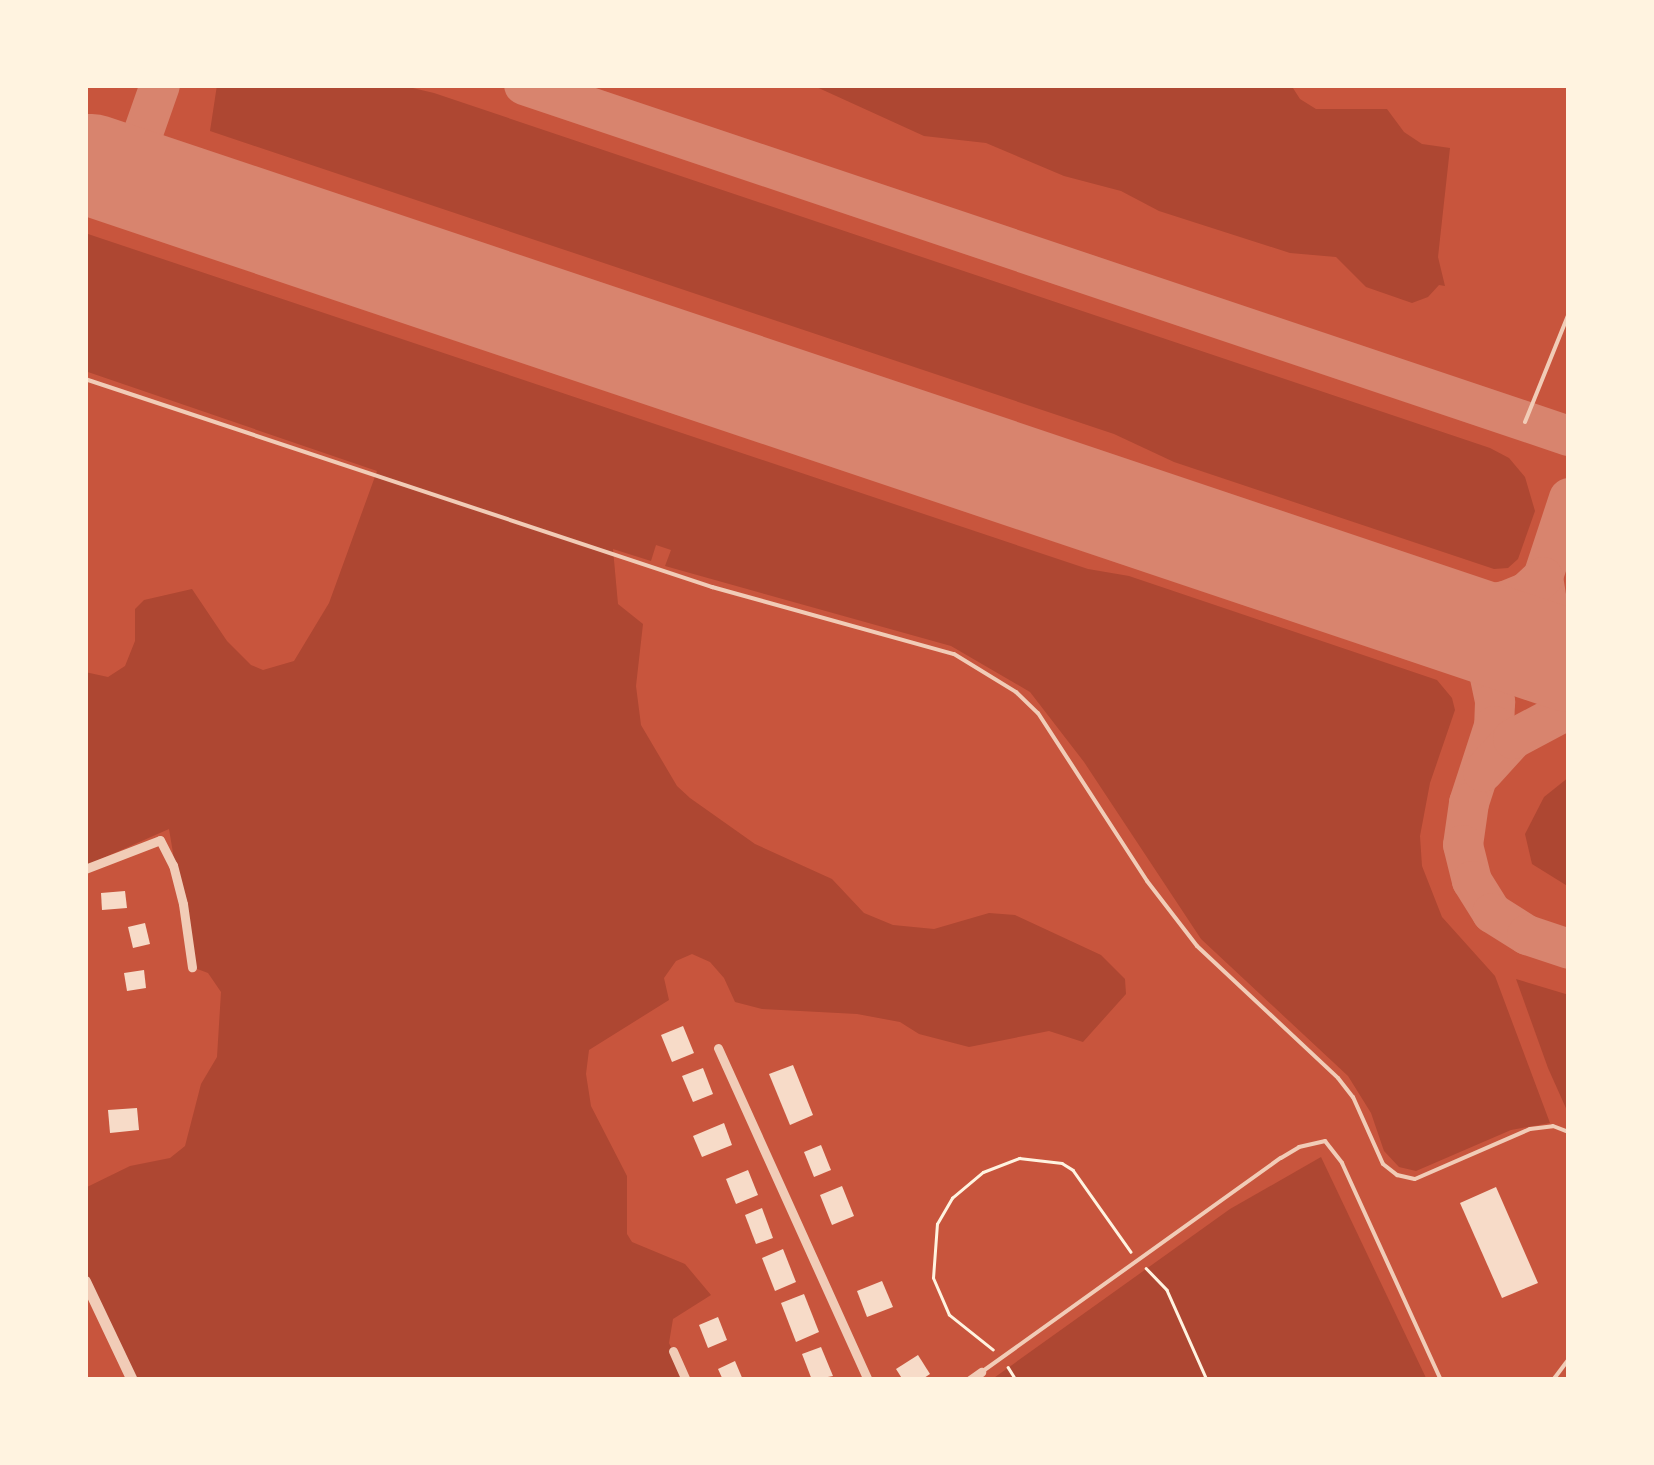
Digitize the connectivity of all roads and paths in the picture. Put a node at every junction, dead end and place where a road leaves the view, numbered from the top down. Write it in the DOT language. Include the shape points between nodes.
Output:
graph roads {
  1 [pos="1569,312"];
  2 [pos="85,378"];
  3 [pos="1525,422"];
  4 [pos="85,869"];
  5 [pos="192,967"];
  6 [pos="718,1048"];
  7 [pos="1569,1132"];
  8 [pos="1136,1260"];
  9 [pos="85,1281"];
  10 [pos="673,1351"];
  11 [pos="1002,1358"];
  12 [pos="1569,1359"];
  13 [pos="981,1372"];
  14 [pos="132,1380"];
  15 [pos="686,1380"];
  16 [pos="868,1380"];
  17 [pos="970,1380"];
  18 [pos="1016,1380"];
  19 [pos="1207,1380"];
  20 [pos="1441,1380"];
  21 [pos="1553,1380"];
  1 -- 3 [label="lane"];
  2 -- 7 [label="lane" via="712,588 954,654 1038,713 1196,946 1346,1087 1383,1164 1397,1175 1415,1178 1530,1129"];
  4 -- 5 [label="street" via="160,840 174,865"];
  6 -- 16 [label="street"];
  8 -- 11 [label="lane"];
  8 -- 11 [label="path" via="1062,1163 1018,1158 982,1172 952,1198 936,1224 933,1278 949,1316"];
  8 -- 19 [label="path" via="1167,1290"];
  8 -- 20 [label="lane" via="1299,1146 1325,1142 1342,1164"];
  9 -- 14 [label="street"];
  10 -- 15 [label="street"];
  11 -- 13 [label="lane"];
  11 -- 18 [label="path"];
  12 -- 21 [label="lane"];
  13 -- 17 [label="street"];
}
